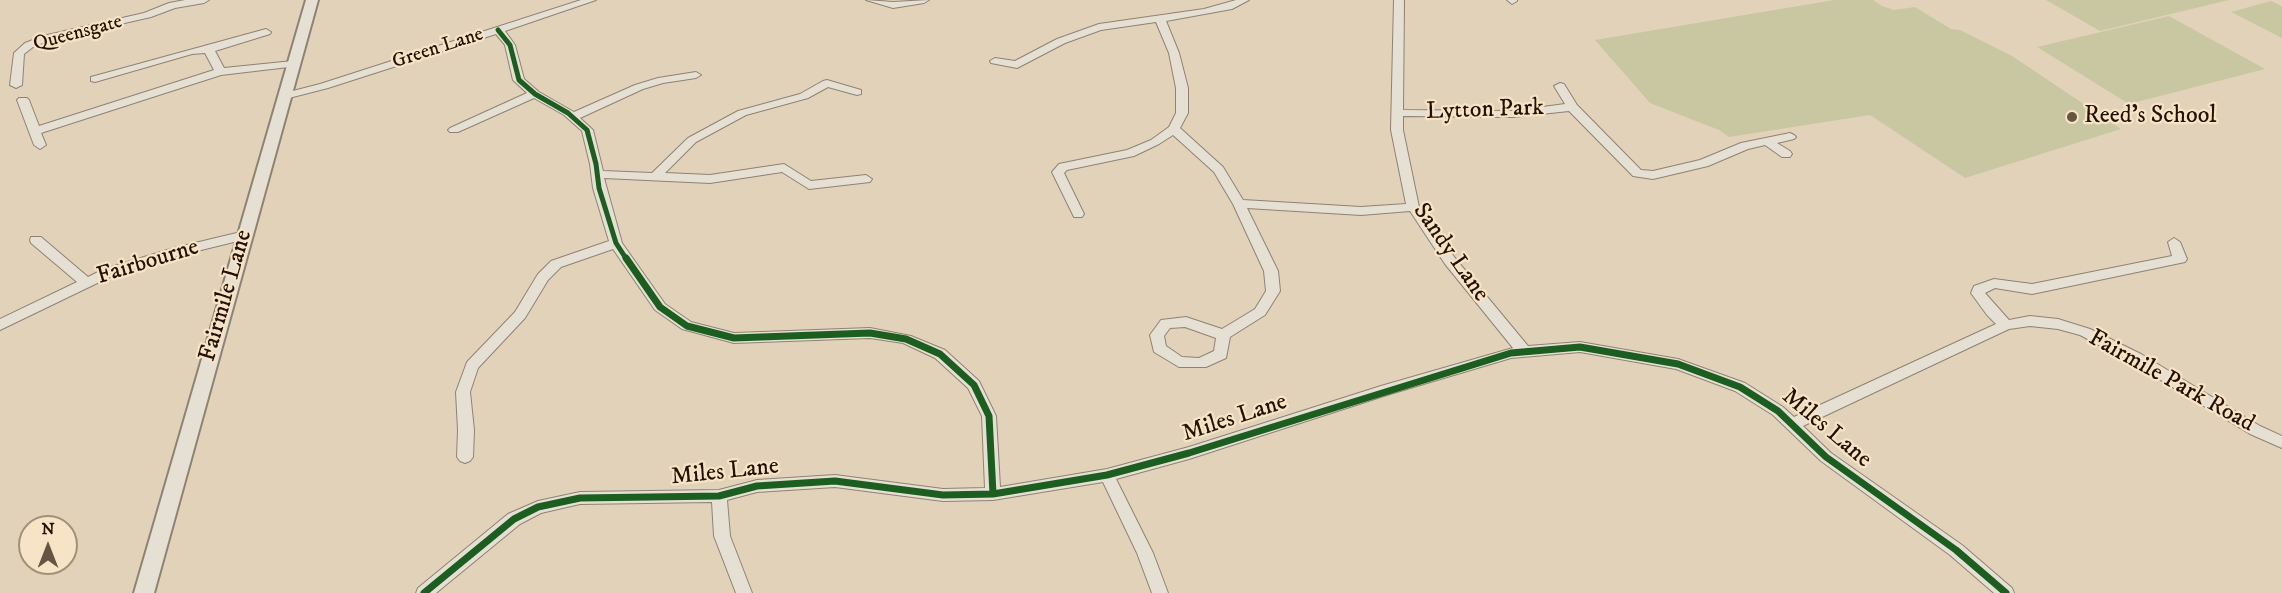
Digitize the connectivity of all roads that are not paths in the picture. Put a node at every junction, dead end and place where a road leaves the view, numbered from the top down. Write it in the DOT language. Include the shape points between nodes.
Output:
graph roads {
  1 [pos="204,0"];
  2 [pos="312,0"];
  3 [pos="591,0"];
  4 [pos="871,0"];
  5 [pos="924,0"];
  6 [pos="1244,0"];
  7 [pos="1399,0"];
  8 [pos="1160,18"];
  9 [pos="498,30"];
  10 [pos="266,32"];
  11 [pos="209,49"];
  12 [pos="995,61"];
  13 [pos="293,64"];
  14 [pos="220,72"];
  15 [pos="696,75"];
  16 [pos="95,79"];
  17 [pos="16,85"];
  18 [pos="1560,86"];
  19 [pos="857,92"];
  20 [pos="535,94"];
  21 [pos="285,96"];
  22 [pos="23,100"];
  23 [pos="1572,107"];
  24 [pos="1397,113"];
  25 [pos="572,117"];
  26 [pos="1174,129"];
  27 [pos="454,130"];
  28 [pos="35,131"];
  29 [pos="1790,137"];
  30 [pos="1768,142"];
  31 [pos="40,146"];
  32 [pos="1786,154"];
  33 [pos="597,174"];
  34 [pos="656,175"];
  35 [pos="866,179"];
  36 [pos="1239,204"];
  37 [pos="1413,207"];
  38 [pos="1078,214"];
  39 [pos="244,235"];
  40 [pos="36,240"];
  41 [pos="2174,242"];
  42 [pos="616,243"];
  43 [pos="86,282"];
  44 [pos="2006,325"];
  45 [pos="0,326"];
  46 [pos="1223,334"];
  47 [pos="1524,351"];
  48 [pos="1793,424"];
  49 [pos="2282,442"];
  50 [pos="465,457"];
  51 [pos="1107,475"];
  52 [pos="993,494"];
  53 [pos="719,496"];
  54 [pos="144,593"];
  55 [pos="424,593"];
  56 [pos="744,593"];
  57 [pos="1160,593"];
  58 [pos="2007,593"];
  1 -- 17 [label="street, Queensgate" via="29,45 19,53"];
  2 -- 13 [label="street, Fairmile Lane"];
  3 -- 9 [label="street, Green Lane"];
  4 -- 5 [label="street" via="893,5"];
  6 -- 8 [label="street" via="1232,6"];
  7 -- 24 [label="street, Sandy Lane"];
  8 -- 12 [label="street" via="1088,30 1017,65"];
  8 -- 26 [label="street" via="1182,88 1182,113"];
  9 -- 20 [label="street" via="510,45 519,80"];
  9 -- 21 [label="street, Green Lane"];
  10 -- 11 [label="street"];
  11 -- 14 [label="street"];
  11 -- 16 [label="street"];
  13 -- 14 [label="street"];
  13 -- 21 [label="street, Fairmile Lane"];
  14 -- 28 [label="street"];
  15 -- 25 [label="street" via="639,87"];
  18 -- 23 [label="street, Lytton Park"];
  19 -- 34 [label="street" via="826,83 804,96 742,113 692,140"];
  20 -- 25 [label="street"];
  20 -- 27 [label="street"];
  21 -- 39 [label="street, Fairmile Lane"];
  22 -- 28 [label="street"];
  23 -- 24 [label="street, Lytton Park" via="1513,114"];
  23 -- 30 [label="street, Lytton Park" via="1637,173 1653,175 1704,163 1745,146"];
  24 -- 37 [label="street, Sandy Lane" via="1396,130"];
  25 -- 33 [label="street" via="587,130"];
  26 -- 36 [label="street" via="1219,170"];
  26 -- 38 [label="street" via="1130,153 1058,172"];
  28 -- 31 [label="street"];
  29 -- 30 [label="street, Lytton Park"];
  30 -- 32 [label="street"];
  33 -- 34 [label="street"];
  33 -- 42 [label="street"];
  34 -- 35 [label="street" via="710,179 784,168 808,185"];
  36 -- 37 [label="street" via="1360,211"];
  36 -- 46 [label="street" via="1271,271 1273,291 1260,312"];
  37 -- 47 [label="street, Sandy Lane" via="1450,261"];
  39 -- 43 [label="street, Fairbourne" via="169,254"];
  39 -- 54 [label="street, Fairmile Lane"];
  40 -- 43 [label="street, Fairbourne"];
  41 -- 44 [label="street" via="2180,259 2032,289 1994,283 1979,289 1985,303"];
  42 -- 50 [label="street" via="556,264 543,277 520,315 472,366 463,392"];
  42 -- 52 [label="street" via="660,307 687,326 734,338 870,333 906,339 940,354 974,385 989,416"];
  43 -- 45 [label="street, Fairbourne"];
  44 -- 48 [label="street, Fairmile Park Road"];
  44 -- 49 [label="street, Fairmile Park Road" via="2030,321 2085,332"];
  46 -- 46 [label="street" via="1221,354 1201,363 1179,362 1159,348 1157,335 1166,323 1186,322"];
  47 -- 48 [label="street, Miles Lane" via="1580,347 1678,364 1740,387"];
  47 -- 51 [label="street, Miles Lane"];
  48 -- 58 [label="street, Miles Lane" via="1826,457 1956,550"];
  51 -- 52 [label="street, Miles Lane"];
  51 -- 57 [label="street"];
  52 -- 53 [label="street, Miles Lane" via="943,495 835,481 757,486"];
  53 -- 55 [label="street, Miles Lane" via="580,498 538,507 514,519"];
  53 -- 56 [label="street" via="722,536"];
}
